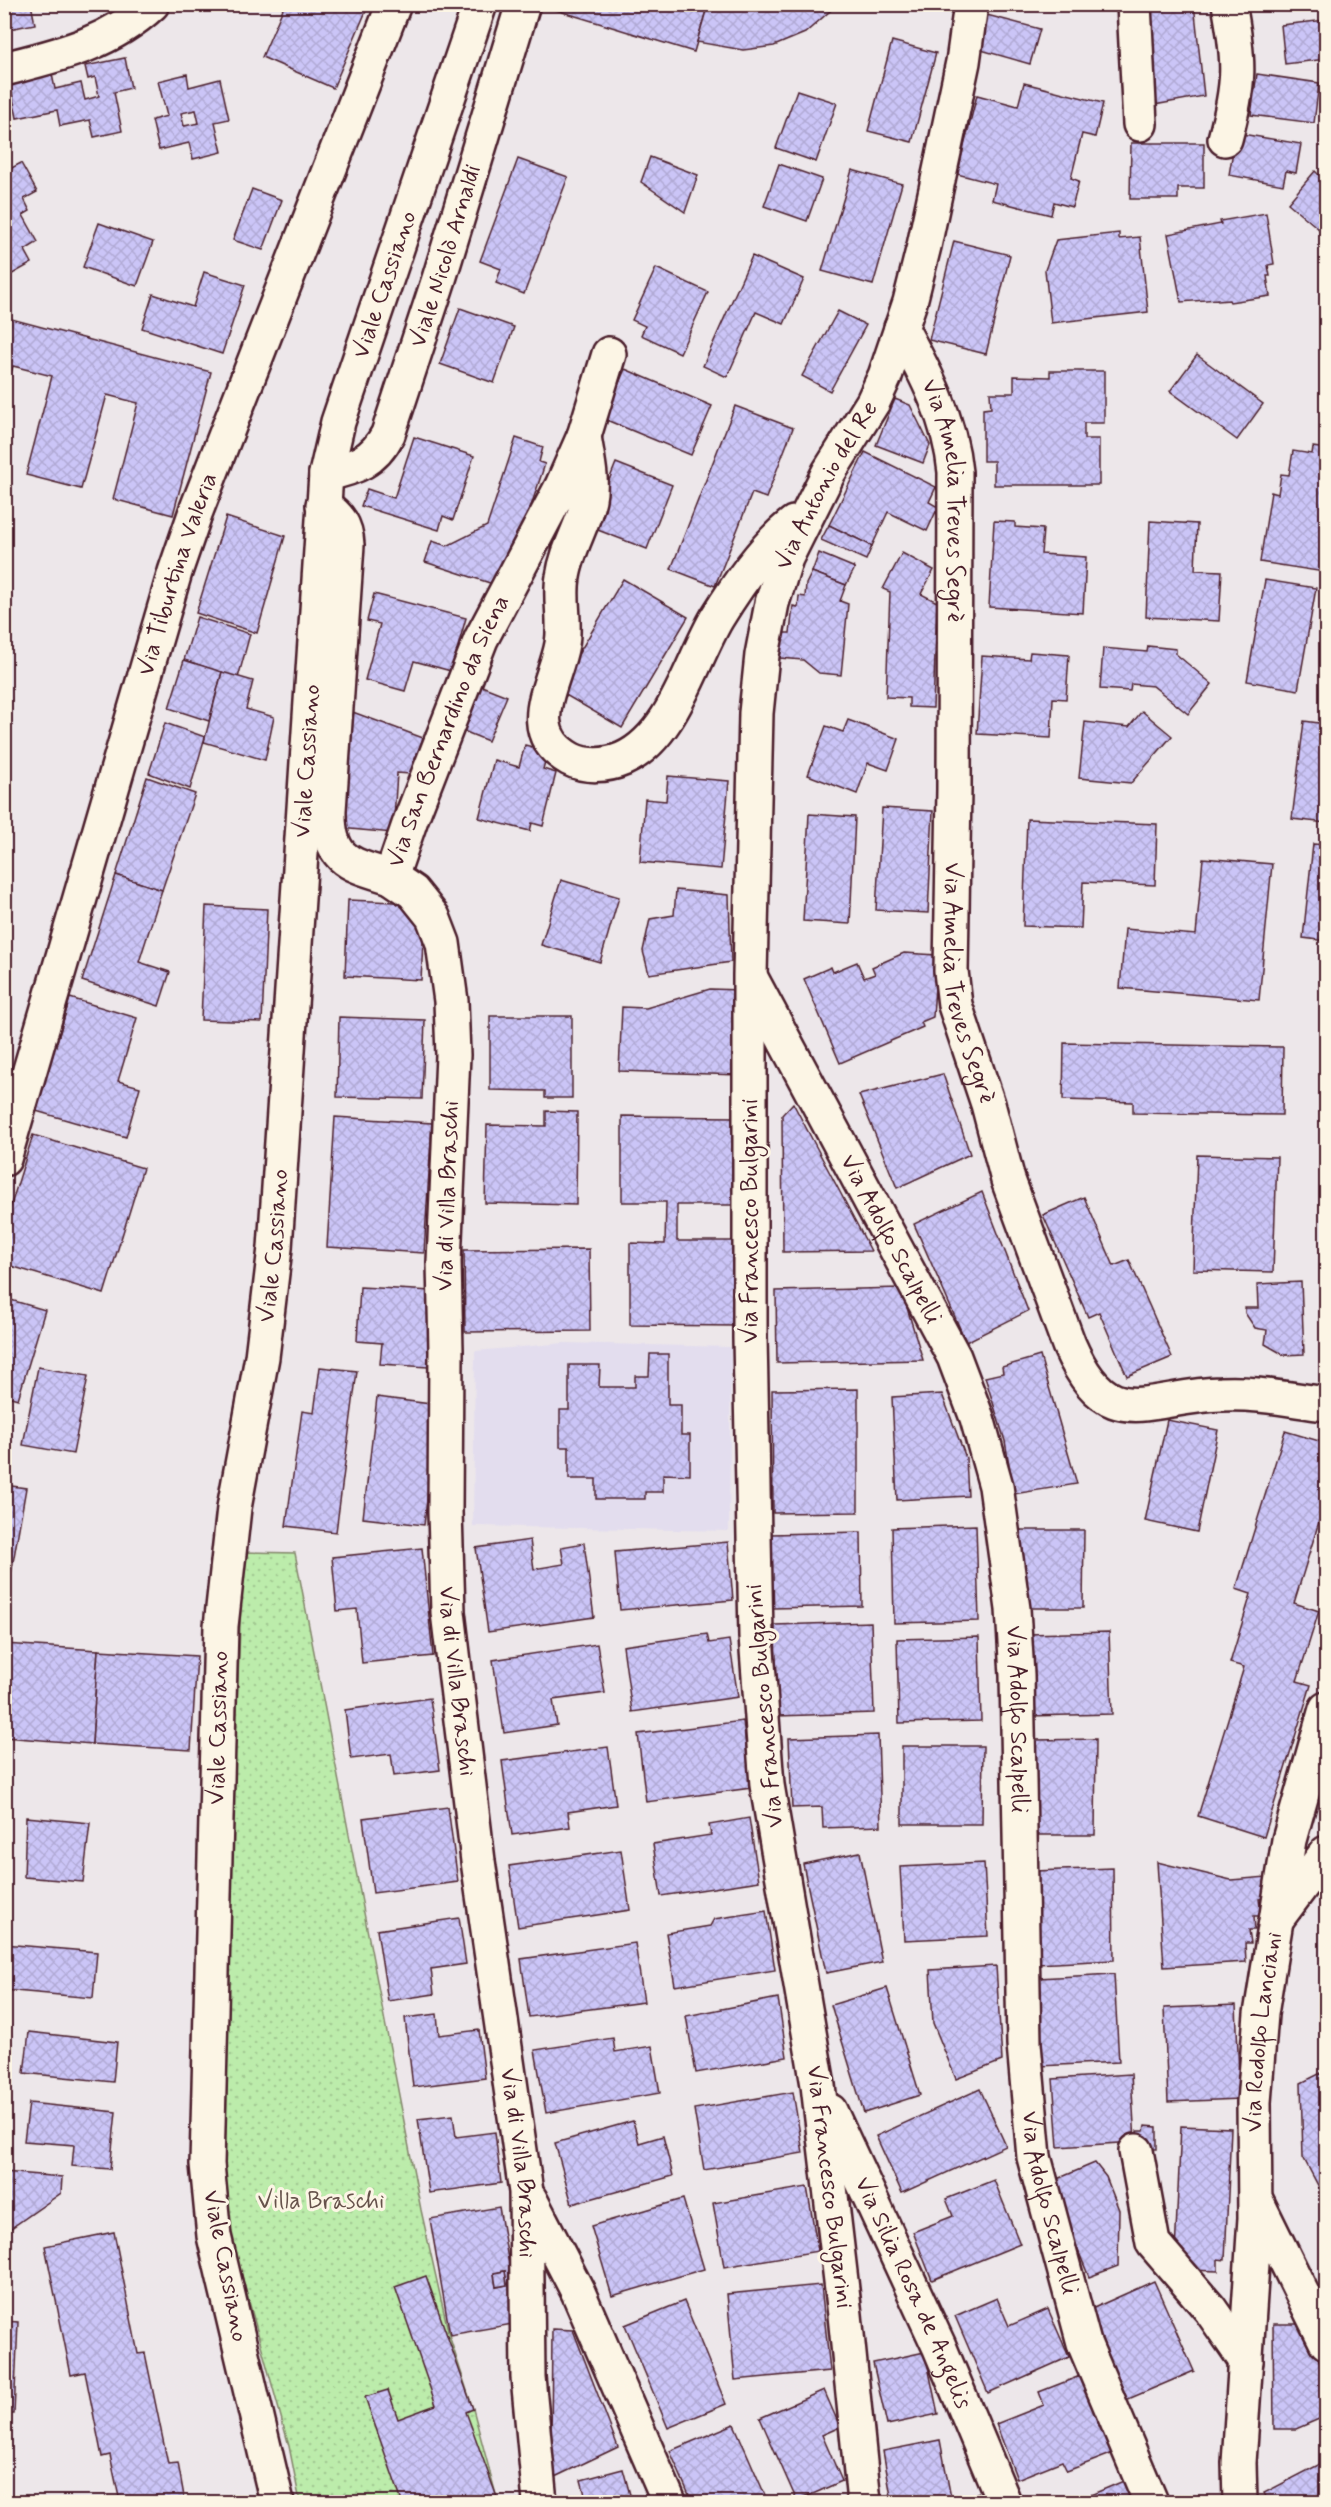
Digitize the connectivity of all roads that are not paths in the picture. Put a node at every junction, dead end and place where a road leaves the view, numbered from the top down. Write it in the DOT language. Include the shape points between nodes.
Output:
graph roads {
  1 [pos="152,4"];
  2 [pos="394,4"];
  3 [pos="480,4"];
  4 [pos="523,4"];
  5 [pos="971,4"];
  6 [pos="1134,4"];
  7 [pos="1229,4"];
  8 [pos="4,69"];
  9 [pos="1140,124"];
  10 [pos="1225,139"];
  11 [pos="901,328"];
  12 [pos="609,354"];
  13 [pos="584,436"];
  14 [pos="325,489"];
  15 [pos="808,514"];
  16 [pos="391,878"];
  17 [pos="750,975"];
  18 [pos="4,1159"];
  19 [pos="1326,1404"];
  20 [pos="1326,1709"];
  21 [pos="1326,1853"];
  22 [pos="1279,1916"];
  23 [pos="818,2085"];
  24 [pos="1136,2151"];
  25 [pos="526,2192"];
  26 [pos="1255,2198"];
  27 [pos="1326,2342"];
  28 [pos="1246,2361"];
  29 [pos="278,2502"];
  30 [pos="540,2502"];
  31 [pos="669,2502"];
  32 [pos="864,2502"];
  33 [pos="1004,2502"];
  34 [pos="1151,2502"];
  35 [pos="1240,2502"];
  1 -- 8 [label="street" via="138,18 101,40"];
  2 -- 18 [label="street, Via Tiburtina Valeria" via="175,572"];
  3 -- 14 [label="street, Viale Cassiano" via="338,422"];
  4 -- 14 [label="street, Viale Nicolò Arnaldi" via="388,434 366,462"];
  5 -- 11 [label="street, Via Antonio del Re" via="963,62 924,246"];
  6 -- 9 [label="street"];
  7 -- 10 [label="street" via="1239,70"];
  11 -- 15 [label="street, Via Antonio del Re" via="873,402"];
  11 -- 19 [label="street, Via Amelia Treves Segrè" via="932,386 952,446 955,472 953,991 1008,1180 1069,1345 1092,1385 1101,1395 1118,1403 1154,1404 1199,1395 1249,1394"];
  12 -- 13 [label="street, Via San Bernardino da Siena"];
  13 -- 15 [label="street, Via San Bernardino da Siena" via="591,484 589,500 564,571 561,650 543,711 551,742 566,757 578,762 599,765 622,759 657,732 717,618 760,558 787,528"];
  13 -- 16 [label="street, Via San Bernardino da Siena" via="562,486 481,639"];
  14 -- 16 [label="street, Via San Bernardino da Siena" via="345,528 347,545 329,810 331,838 349,864"];
  14 -- 29 [label="street, Viale Cassiano" via="275,1248 262,1358 234,1508 221,1626 208,2097 207,2164 212,2225"];
  15 -- 17 [label="street, Via Antonio del Re" via="789,551 774,594 758,684"];
  16 -- 25 [label="street, Via di Villa Braschi" via="413,892 434,917 443,943 451,1001 453,1055 444,1262 448,1612 476,1850"];
  17 -- 23 [label="street, Via Francesco Bulgarini" via="750,1338 756,1636 767,1785"];
  17 -- 34 [label="street, Via Adolfo Scalpelli" via="954,1357 990,1461 1000,1509 1016,1664 1024,2044 1034,2157 1084,2343"];
  20 -- 22 [label="street, Via Rodolfo Lanciani" via="1290,1840"];
  21 -- 22 [label="street"];
  22 -- 26 [label="street, Via Rodolfo Lanciani" via="1257,2057"];
  23 -- 32 [label="street, Via Francesco Bulgarini"];
  23 -- 33 [label="street, Via Silia Rosa de Angelis" via="939,2346"];
  24 -- 28 [label="street" via="1153,2243 1210,2309"];
  25 -- 30 [label="street, Via di Villa Braschi" via="528,2377"];
  25 -- 31 [label="street" via="581,2300"];
  26 -- 27 [label="street"];
  26 -- 28 [label="street, Via Rodolfo Lanciani"];
  28 -- 35 [label="street, Via Rodolfo Lanciani"];
}
